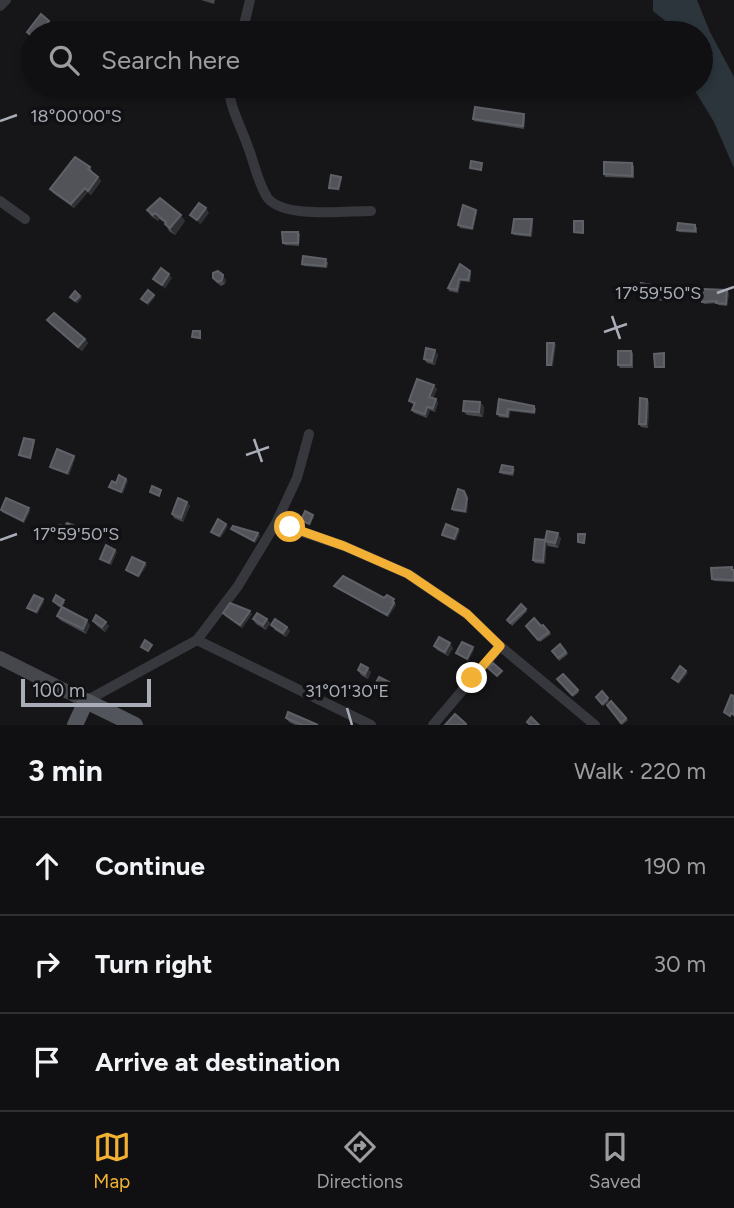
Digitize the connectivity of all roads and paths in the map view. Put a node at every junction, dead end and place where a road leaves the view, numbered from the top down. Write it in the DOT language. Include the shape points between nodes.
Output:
graph roads {
  1 [pos="6,0"];
  2 [pos="250,0"];
  3 [pos="0,6"];
  4 [pos="246,21"];
  5 [pos="231,98"];
  6 [pos="0,201"];
  7 [pos="371,211"];
  8 [pos="25,219"];
  9 [pos="309,434"];
  10 [pos="276,523"];
  11 [pos="197,640"];
  12 [pos="500,646"];
  13 [pos="0,659"];
  14 [pos="86,701"];
  15 [pos="75,725"];
  16 [pos="135,725"];
  17 [pos="371,725"];
  18 [pos="433,725"];
  19 [pos="595,725"];
  1 -- 3 [label="street"];
  2 -- 4 [label="street"];
  5 -- 7 [label="street" via="264,190 275,205 294,211"];
  6 -- 8 [label="street"];
  9 -- 10 [label="street" via="297,478"];
  10 -- 11 [label="street" via="238,586"];
  10 -- 12 [label="street" via="408,574 467,614"];
  11 -- 14 [label="street"];
  11 -- 17 [label="street"];
  12 -- 18 [label="street"];
  12 -- 19 [label="street"];
  13 -- 14 [label="main road"];
  14 -- 15 [label="main road"];
  14 -- 16 [label="main road"];
}
